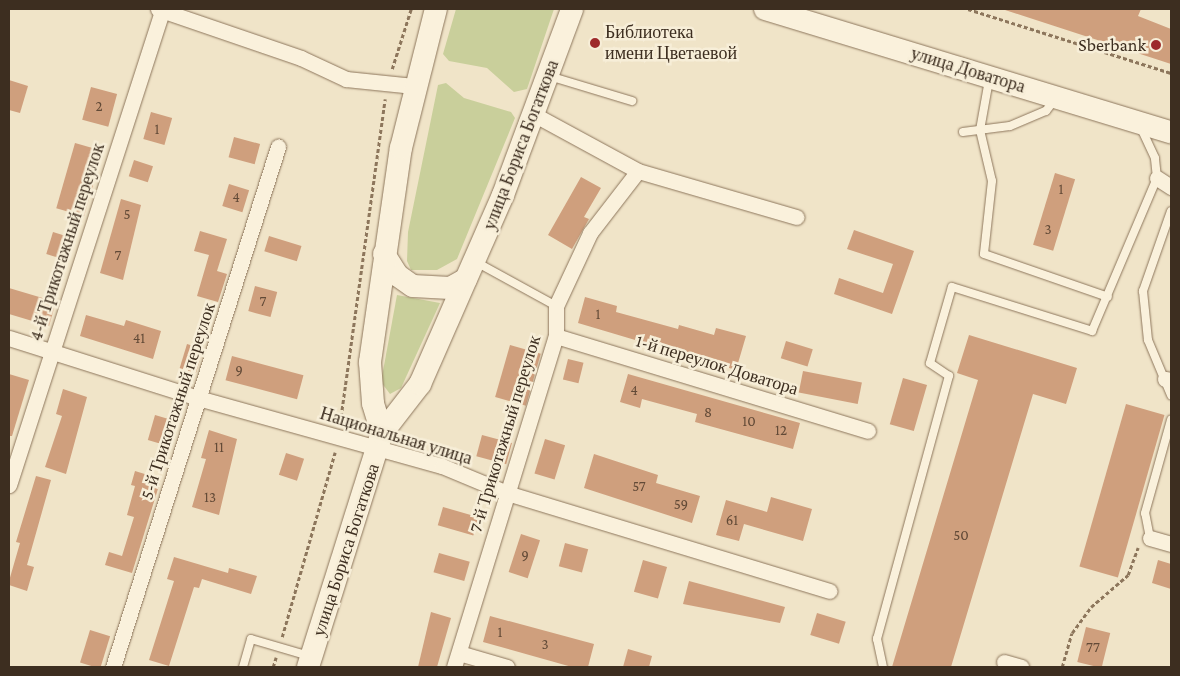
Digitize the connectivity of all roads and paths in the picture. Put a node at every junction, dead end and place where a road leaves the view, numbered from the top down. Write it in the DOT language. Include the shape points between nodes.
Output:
graph roads {
  1 [pos="160,9"];
  2 [pos="411,9"];
  3 [pos="436,9"];
  4 [pos="572,9"];
  5 [pos="765,9"];
  6 [pos="968,9"];
  7 [pos="1171,73"];
  8 [pos="990,75"];
  9 [pos="549,76"];
  10 [pos="387,85"];
  11 [pos="414,86"];
  12 [pos="1056,98"];
  13 [pos="632,101"];
  14 [pos="535,115"];
  15 [pos="1138,122"];
  16 [pos="980,130"];
  17 [pos="964,132"];
  18 [pos="1171,132"];
  19 [pos="278,147"];
  20 [pos="638,171"];
  21 [pos="1157,178"];
  22 [pos="1171,187"];
  23 [pos="1171,211"];
  24 [pos="796,217"];
  25 [pos="384,254"];
  26 [pos="470,270"];
  27 [pos="1108,296"];
  28 [pos="556,306"];
  29 [pos="556,336"];
  30 [pos="9,338"];
  31 [pos="52,351"];
  32 [pos="1168,380"];
  33 [pos="1171,395"];
  34 [pos="198,398"];
  35 [pos="1171,420"];
  36 [pos="868,431"];
  37 [pos="339,438"];
  38 [pos="380,441"];
  39 [pos="9,485"];
  40 [pos="507,493"];
  41 [pos="1150,538"];
  42 [pos="1171,544"];
  43 [pos="829,591"];
  44 [pos="279,648"];
  45 [pos="456,660"];
  46 [pos="310,662"];
  47 [pos="1004,662"];
  48 [pos="113,667"];
  49 [pos="243,667"];
  50 [pos="273,667"];
  51 [pos="507,667"];
  52 [pos="883,667"];
  53 [pos="1021,667"];
  54 [pos="1062,667"];
  1 -- 10 [label="street" via="301,58 346,79"];
  1 -- 31 [label="street, 4-й Трикотажный переулок"];
  2 -- 10 [label="path"];
  3 -- 11 [label="main road"];
  4 -- 9 [label="main road, улица Бориса Богаткова"];
  5 -- 8 [label="main road, улица Доватора"];
  6 -- 7 [label="path"];
  8 -- 12 [label="main road, улица Доватора"];
  8 -- 16 [label="lane"];
  9 -- 13 [label="lane"];
  9 -- 14 [label="main road, улица Бориса Богаткова"];
  10 -- 11 [label="street"];
  10 -- 37 [label="path"];
  11 -- 25 [label="main road"];
  12 -- 15 [label="main road, улица Доватора"];
  12 -- 16 [label="lane" via="1046,110 1010,126"];
  14 -- 20 [label="street"];
  14 -- 26 [label="main road, улица Бориса Богаткова"];
  15 -- 18 [label="main road, улица Доватора"];
  15 -- 21 [label="lane" via="1155,158"];
  16 -- 17 [label="lane"];
  16 -- 27 [label="lane" via="992,181 984,254"];
  19 -- 34 [label="street, 5-й Трикотажный переулок"];
  20 -- 24 [label="street"];
  20 -- 28 [label="street, 7-й Трикотажный переулок" via="590,233"];
  21 -- 22 [label="street"];
  21 -- 27 [label="lane"];
  23 -- 32 [label="lane" via="1144,291 1148,340"];
  25 -- 26 [label="main road" via="397,275 413,286 450,288"];
  25 -- 38 [label="main road" via="370,362"];
  26 -- 28 [label="lane"];
  26 -- 38 [label="main road, улица Бориса Богаткова" via="420,384"];
  27 -- 52 [label="lane" via="1092,331 952,288 930,363 950,376 877,639"];
  28 -- 29 [label="street, 7-й Трикотажный переулок"];
  29 -- 36 [label="street, 1-й переулок Доватора"];
  29 -- 40 [label="street, 7-й Трикотажный переулок"];
  30 -- 31 [label="street, Национальная улица"];
  31 -- 34 [label="street, Национальная улица"];
  31 -- 39 [label="street, 4-й Трикотажный переулок"];
  32 -- 33 [label="lane"];
  34 -- 37 [label="street, Национальная улица"];
  34 -- 48 [label="street, 5-й Трикотажный переулок"];
  35 -- 41 [label="lane" via="1145,513"];
  37 -- 38 [label="street, Национальная улица"];
  37 -- 44 [label="path"];
  38 -- 40 [label="street, Национальная улица"];
  38 -- 46 [label="main road, улица Бориса Богаткова"];
  40 -- 43 [label="street, Национальная улица"];
  40 -- 45 [label="street, 7-й Трикотажный переулок"];
  41 -- 42 [label="street"];
  41 -- 54 [label="path" via="1137,548 1128,575 1091,607 1072,632"];
  44 -- 46 [label="lane"];
  44 -- 49 [label="lane" via="251,640"];
  44 -- 50 [label="path"];
  45 -- 51 [label="street"];
  47 -- 53 [label="street"];
}
